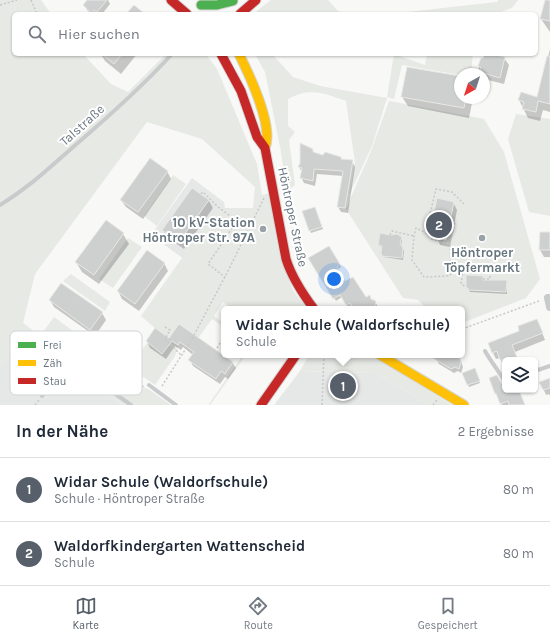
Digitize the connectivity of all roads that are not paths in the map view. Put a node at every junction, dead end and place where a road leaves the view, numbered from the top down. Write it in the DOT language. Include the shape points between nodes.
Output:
graph roads {
  1 [pos="171,0"];
  2 [pos="234,0"];
  3 [pos="256,0"];
  4 [pos="198,3"];
  5 [pos="185,12"];
  6 [pos="207,12"];
  7 [pos="221,12"];
  8 [pos="242,12"];
  9 [pos="170,56"];
  10 [pos="222,56"];
  11 [pos="240,56"];
  12 [pos="265,148"];
  13 [pos="0,205"];
  14 [pos="548,298"];
  15 [pos="312,306"];
  16 [pos="550,307"];
  17 [pos="485,351"];
  18 [pos="294,358"];
  19 [pos="385,358"];
  20 [pos="550,366"];
  21 [pos="538,370"];
  22 [pos="502,376"];
  23 [pos="149,385"];
  24 [pos="117,395"];
  25 [pos="131,405"];
  26 [pos="176,405"];
  27 [pos="261,405"];
  28 [pos="464,405"];
  1 -- 5 [label="street"];
  2 -- 4 [label="street" via="217,5"];
  2 -- 7 [label="street"];
  3 -- 8 [label="street"];
  4 -- 6 [label="street"];
  9 -- 13 [label="lane, Talstraße" via="149,80 37,180"];
  10 -- 12 [label="street, Höntroper Straße" via="242,92 257,137"];
  11 -- 12 [label="street, Höntroper Straße" via="261,105 268,141"];
  12 -- 15 [label="street, Höntroper Straße" via="289,268"];
  14 -- 16 [label="street"];
  17 -- 22 [label="lane"];
  18 -- 27 [label="street"];
  19 -- 28 [label="street"];
  20 -- 21 [label="lane"];
  23 -- 26 [label="lane"];
  24 -- 25 [label="lane"];
}
